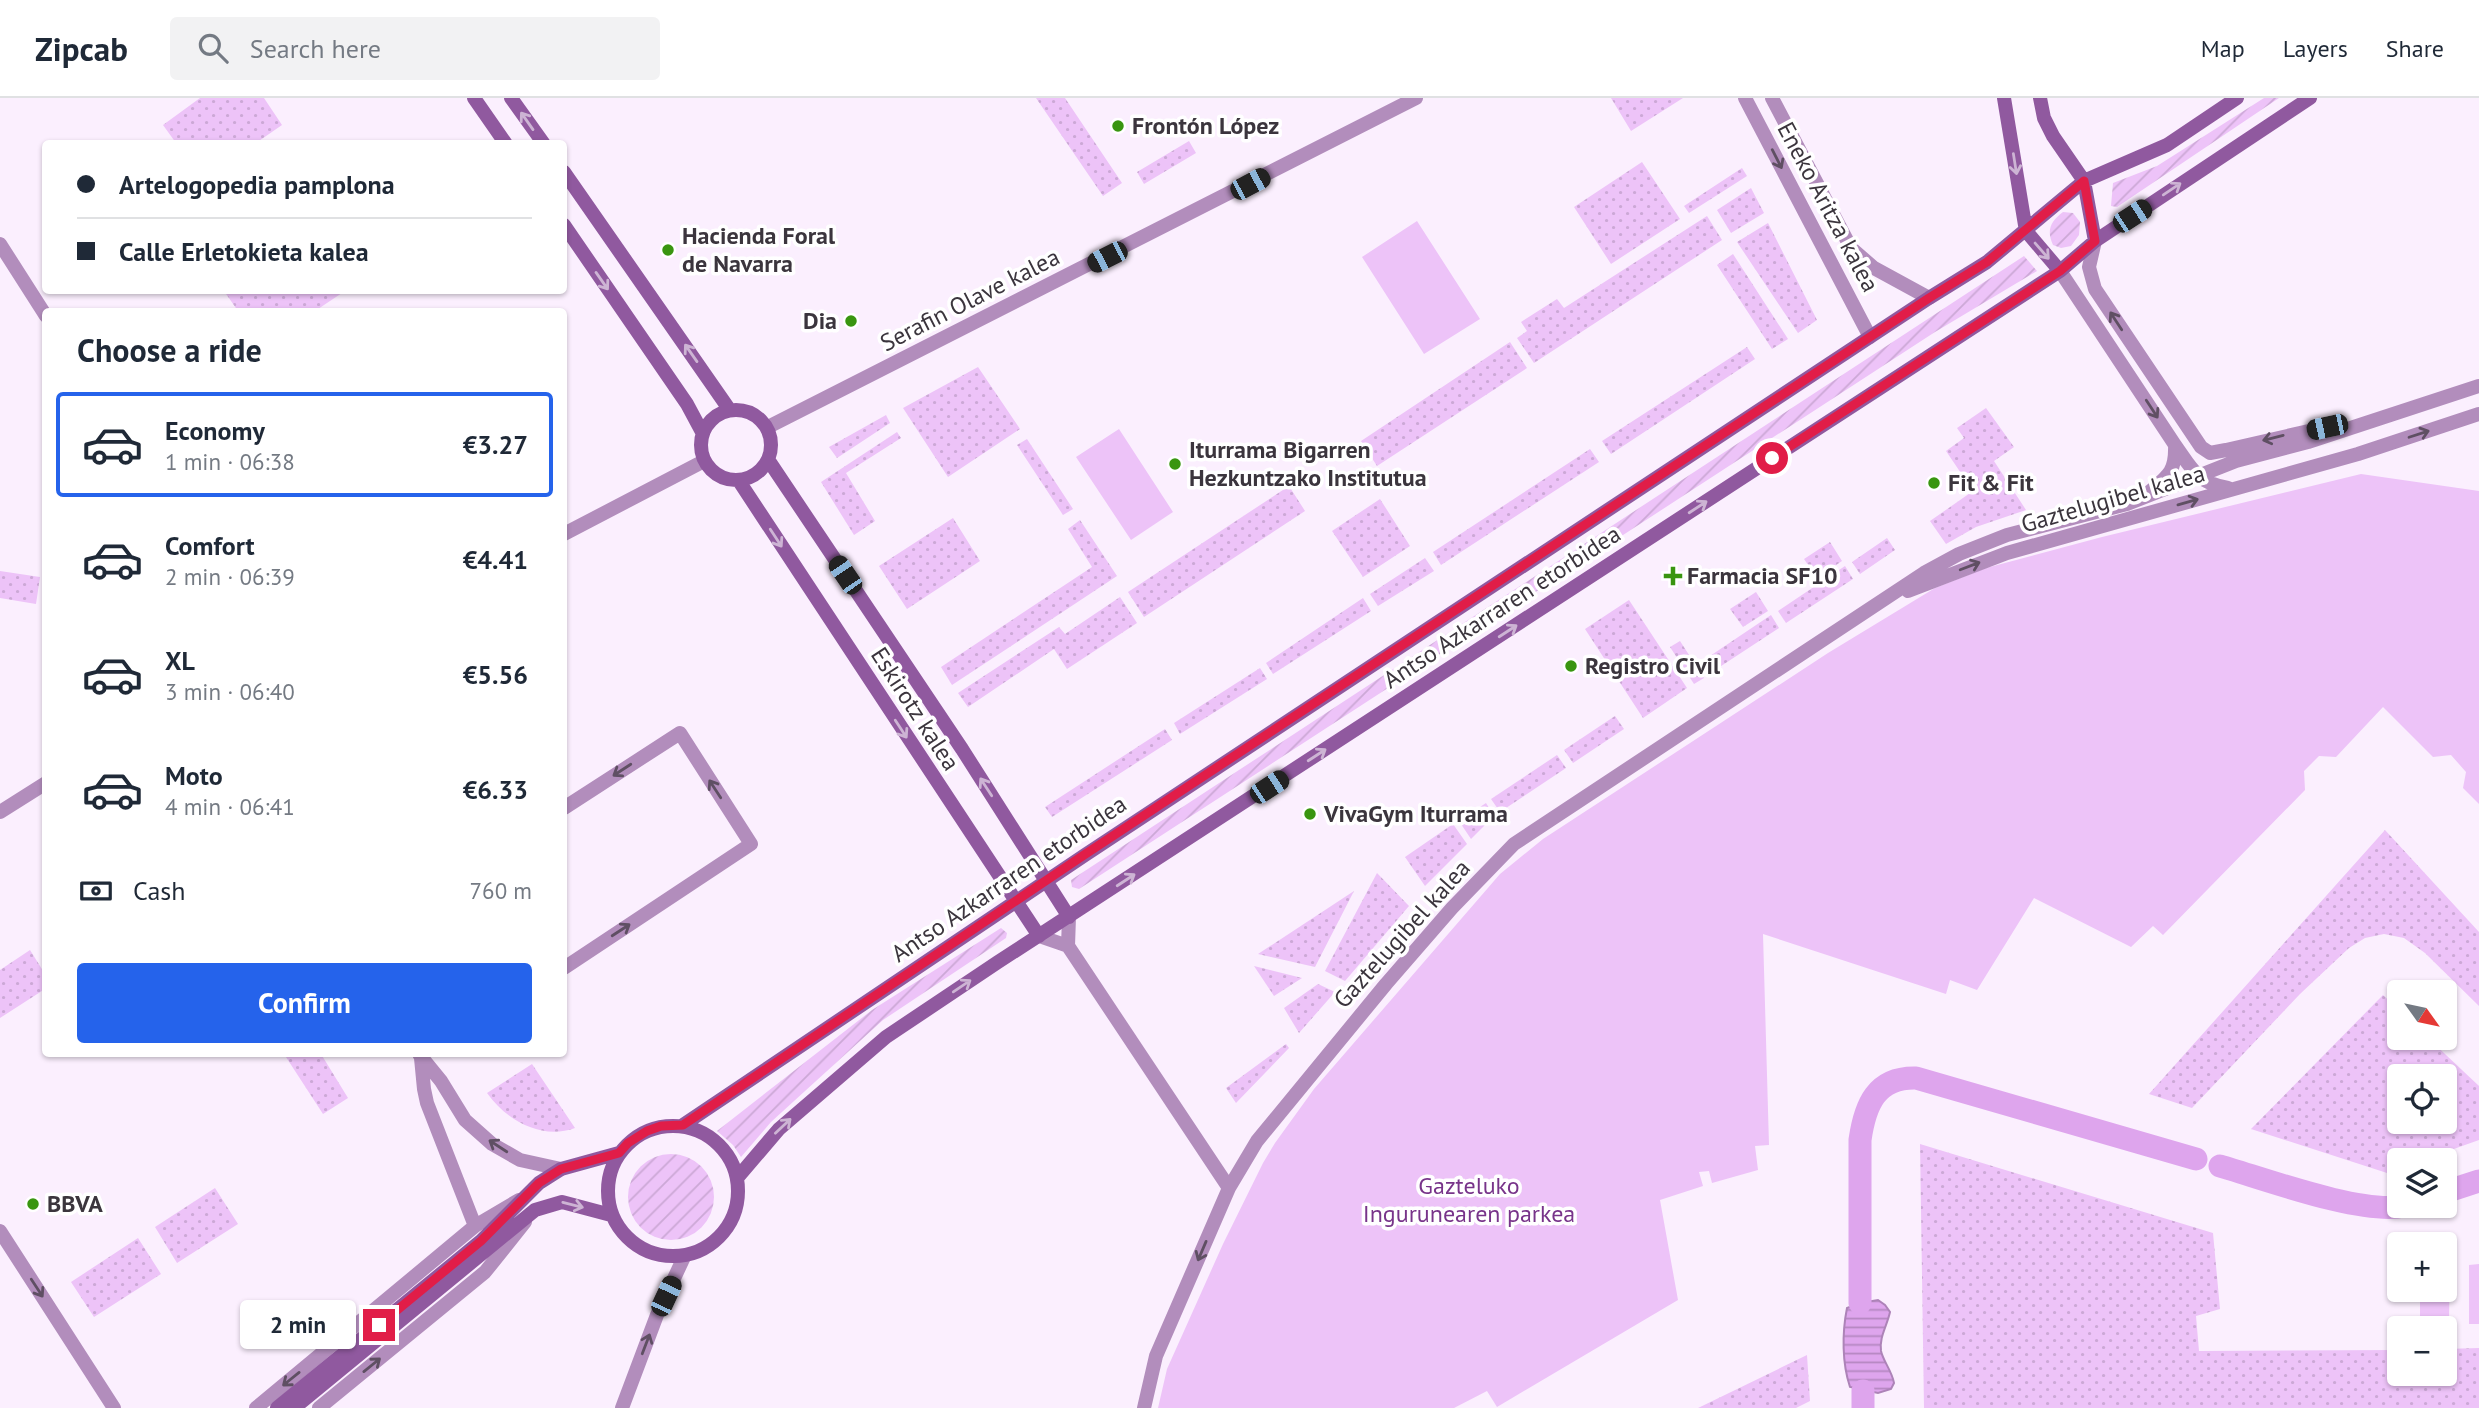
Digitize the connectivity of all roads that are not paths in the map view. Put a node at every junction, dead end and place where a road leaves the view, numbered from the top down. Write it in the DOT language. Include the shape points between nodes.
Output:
graph roads {
  1 [pos="474,98"];
  2 [pos="511,98"];
  3 [pos="1416,98"];
  4 [pos="1745,98"];
  5 [pos="1772,98"];
  6 [pos="2004,98"];
  7 [pos="2040,98"];
  8 [pos="2237,98"];
  9 [pos="2310,98"];
  10 [pos="503,140"];
  11 [pos="541,140"];
  12 [pos="567,176"];
  13 [pos="2084,181"];
  14 [pos="567,229"];
  15 [pos="2026,231"];
  16 [pos="2095,241"];
  17 [pos="0,244"];
  18 [pos="2060,271"];
  19 [pos="1929,298"];
  20 [pos="42,310"];
  21 [pos="1870,337"];
  22 [pos="2479,378"];
  23 [pos="2479,386"];
  24 [pos="729,409"];
  25 [pos="2479,414"];
  26 [pos="768,427"];
  27 [pos="702,432"];
  28 [pos="2175,444"];
  29 [pos="704,461"];
  30 [pos="769,461"];
  31 [pos="2197,477"];
  32 [pos="739,481"];
  33 [pos="2233,489"];
  34 [pos="2140,500"];
  35 [pos="567,532"];
  36 [pos="1884,601"];
  37 [pos="42,786"];
  38 [pos="567,806"];
  39 [pos="0,812"];
  40 [pos="1047,880"];
  41 [pos="1015,902"];
  42 [pos="1069,917"];
  43 [pos="1039,936"];
  44 [pos="1068,946"];
  45 [pos="567,966"];
  46 [pos="420,1057"];
  47 [pos="421,1057"];
  48 [pos="683,1125"];
  49 [pos="619,1153"];
  50 [pos="561,1169"];
  51 [pos="738,1177"];
  52 [pos="1229,1188"];
  53 [pos="526,1195"];
  54 [pos="535,1210"];
  55 [pos="611,1215"];
  56 [pos="475,1226"];
  57 [pos="0,1231"];
  58 [pos="684,1257"];
  59 [pos="114,1408"];
  60 [pos="256,1408"];
  61 [pos="277,1408"];
  62 [pos="294,1408"];
  63 [pos="319,1408"];
  64 [pos="622,1408"];
  65 [pos="1144,1408"];
  1 -- 10 [label="main road"];
  11 -- 2 [label="main road, one-way"];
  3 -- 26 [label="street, Serafin Olave kalea"];
  4 -- 21 [label="street, Eneko Aritza kalea, one-way"];
  5 -- 19 [label="street, Eneko Aritza kalea" via="1851,248 1874,268"];
  6 -- 15 [label="main road, one-way"];
  7 -- 13 [label="main road" via="2053,136"];
  8 -- 13 [label="main road, Antso Azkarraren etorbidea" via="2167,145"];
  16 -- 9 [label="main road, Antso Azkarraren etorbidea, one-way"];
  24 -- 12 [label="main road, one-way"];
  13 -- 15 [label="main road, Antso Azkarraren etorbidea"];
  13 -- 16 [label="main road"];
  14 -- 27 [label="main road, one-way"];
  15 -- 18 [label="main road, one-way"];
  15 -- 19 [label="main road, Antso Azkarraren etorbidea"];
  16 -- 18 [label="main road, Antso Azkarraren etorbidea"];
  22 -- 16 [label="street, one-way" via="2327,427 2210,453 2192,436 2095,289 2089,267"];
  17 -- 20 [label="street"];
  18 -- 28 [label="street, one-way"];
  42 -- 18 [label="main road, Antso Azkarraren etorbidea, one-way"];
  19 -- 21 [label="main road, Antso Azkarraren etorbidea"];
  21 -- 40 [label="main road, Antso Azkarraren etorbidea"];
  23 -- 31 [label="street, Gaztelugibel kalea"];
  24 -- 26 [label="main road" via="758,416"];
  24 -- 27 [label="main road" via="713,418"];
  33 -- 25 [label="street, Gaztelugibel kalea, one-way"];
  26 -- 30 [label="main road"];
  27 -- 29 [label="main road"];
  28 -- 31 [label="street"];
  28 -- 34 [label="street" via="2172,472"];
  29 -- 32 [label="main road" via="718,476"];
  29 -- 35 [label="street"];
  30 -- 32 [label="main road" via="756,475"];
  40 -- 30 [label="main road, Eskirotz kalea, one-way"];
  31 -- 33 [label="street"];
  31 -- 34 [label="street, Gaztelugibel kalea"];
  32 -- 41 [label="main road, Eskirotz kalea, one-way"];
  36 -- 33 [label="street, Gaztelugibel kalea, one-way" via="2007,553"];
  34 -- 36 [label="street, Gaztelugibel kalea" via="1995,539 1924,573"];
  36 -- 52 [label="street, Gaztelugibel kalea" via="1514,844 1451,908 1312,1073 1257,1140"];
  37 -- 39 [label="street"];
  45 -- 38 [label="street, one-way" via="751,844 680,733"];
  40 -- 41 [label="main road, Antso Azkarraren etorbidea"];
  40 -- 42 [label="main road, Eskirotz kalea"];
  41 -- 43 [label="main road, Eskirotz kalea"];
  41 -- 48 [label="main road, Antso Azkarraren etorbidea"];
  42 -- 43 [label="main road, Antso Azkarraren etorbidea"];
  42 -- 44 [label="street"];
  43 -- 44 [label="street"];
  51 -- 43 [label="main road, Antso Azkarraren etorbidea, one-way" via="779,1129 886,1037"];
  44 -- 52 [label="street"];
  46 -- 56 [label="street" via="427,1103"];
  50 -- 47 [label="street, one-way" via="520,1160 492,1144 465,1120"];
  48 -- 49 [label="main road" via="647,1131"];
  48 -- 51 [label="main road" via="703,1132 721,1146"];
  49 -- 50 [label="main road"];
  49 -- 55 [label="main road" via="607,1186"];
  50 -- 53 [label="main road"];
  51 -- 58 [label="main road" via="737,1209 720,1238"];
  52 -- 65 [label="street, Gaztelugibel kalea, one-way" via="1156,1356"];
  53 -- 56 [label="street"];
  53 -- 61 [label="main road" via="481,1241"];
  54 -- 55 [label="main road, one-way" via="562,1202"];
  54 -- 62 [label="main road"];
  63 -- 54 [label="street, one-way" via="485,1272"];
  55 -- 58 [label="main road" via="627,1239 651,1254"];
  56 -- 60 [label="street, one-way"];
  57 -- 59 [label="street, one-way"];
  64 -- 58 [label="street, one-way"];
}
